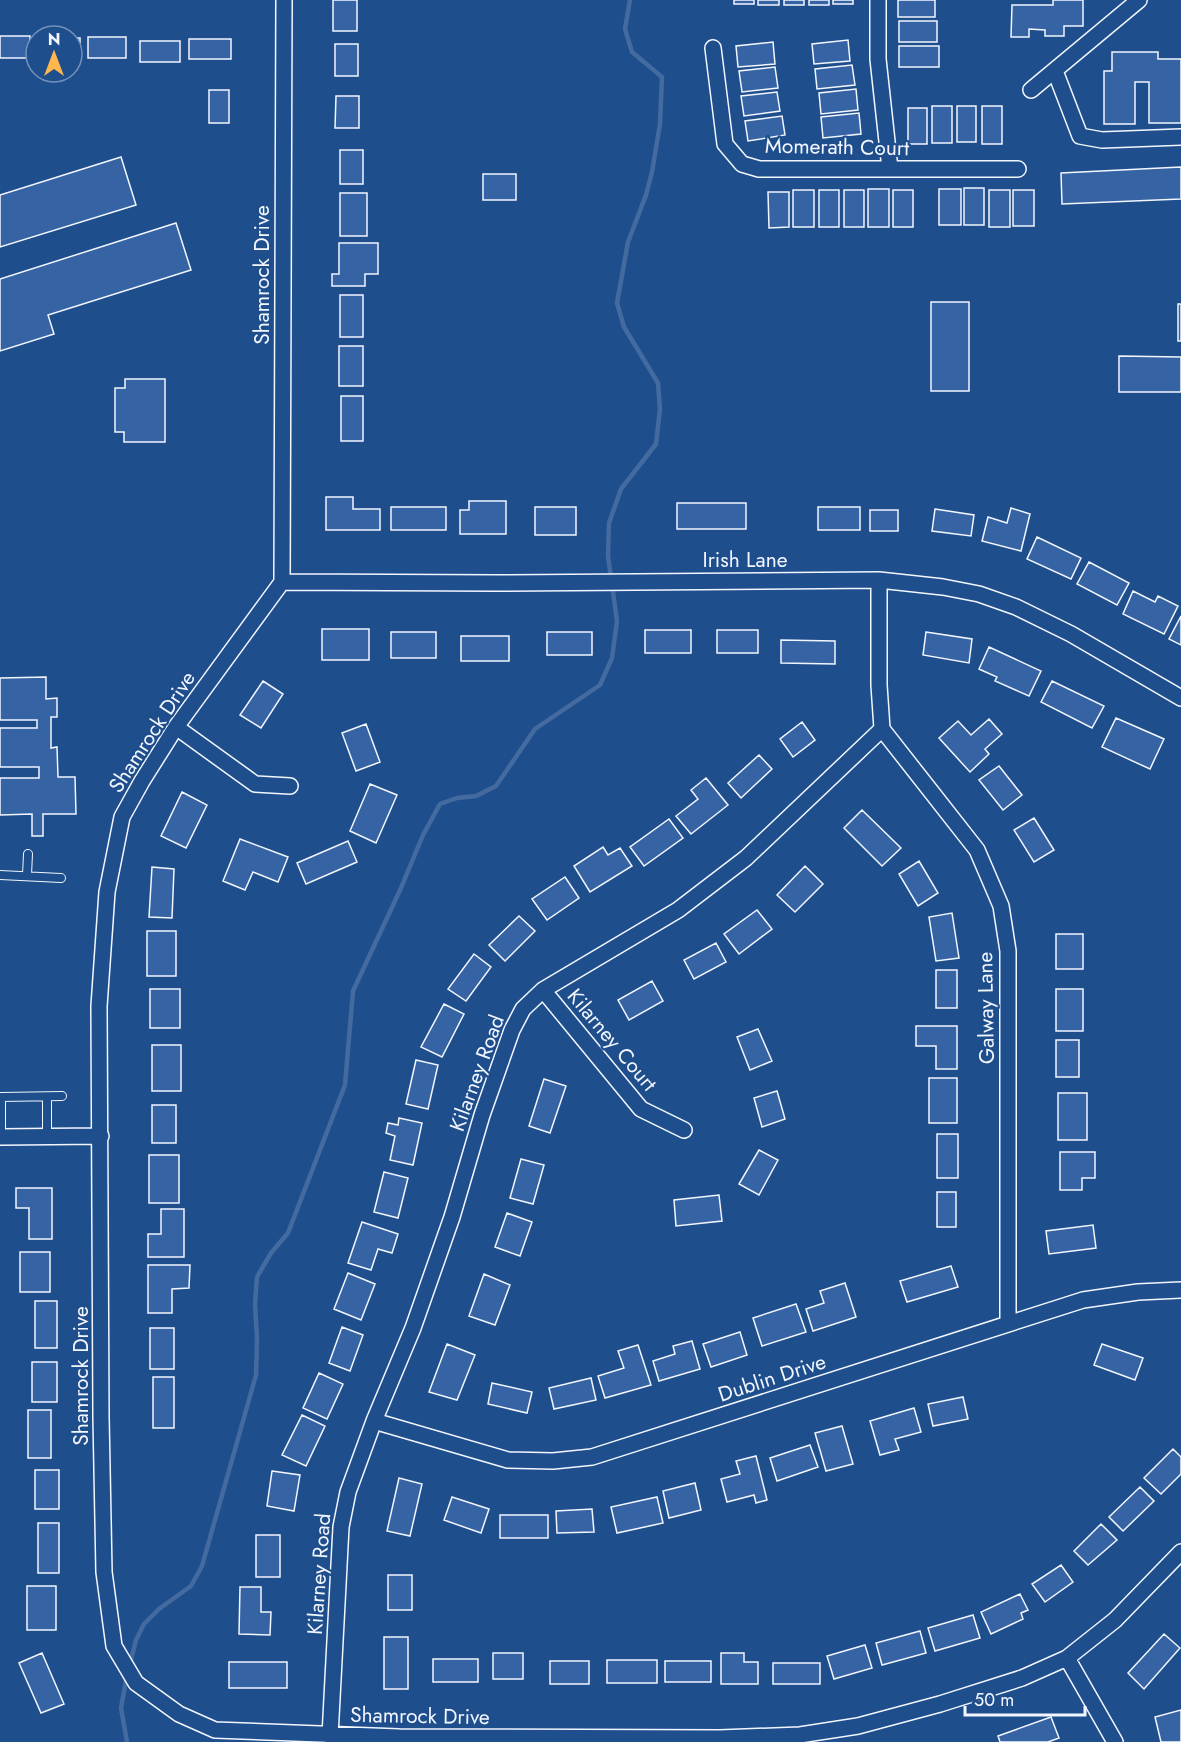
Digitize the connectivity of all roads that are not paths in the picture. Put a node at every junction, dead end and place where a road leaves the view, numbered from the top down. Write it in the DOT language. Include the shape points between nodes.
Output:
graph roads {
  1 [pos="284,0"];
  2 [pos="878,0"];
  3 [pos="1139,0"];
  4 [pos="713,48"];
  5 [pos="1055,71"];
  6 [pos="1031,90"];
  7 [pos="1181,137"];
  8 [pos="890,169"];
  9 [pos="1018,169"];
  10 [pos="879,580"];
  11 [pos="282,582"];
  12 [pos="1181,698"];
  13 [pos="176,726"];
  14 [pos="882,729"];
  15 [pos="290,786"];
  16 [pos="28,854"];
  17 [pos="0,874"];
  18 [pos="27,875"];
  19 [pos="61,878"];
  20 [pos="543,990"];
  21 [pos="62,1096"];
  22 [pos="47,1097"];
  23 [pos="684,1130"];
  24 [pos="47,1136"];
  25 [pos="101,1136"];
  26 [pos="1,1137"];
  27 [pos="1181,1290"];
  28 [pos="1008,1323"];
  29 [pos="374,1421"];
  30 [pos="1181,1552"];
  31 [pos="1066,1659"];
  32 [pos="330,1736"];
  33 [pos="245,1737"];
  34 [pos="1114,1742"];
  1 -- 11 [label="street, Shamrock Drive"];
  2 -- 8 [label="street" via="878,59"];
  3 -- 5 [label="street"];
  4 -- 8 [label="street, Momerath Court" via="725,144 742,164 759,169"];
  5 -- 6 [label="street"];
  5 -- 7 [label="street" via="1080,136 1102,140"];
  8 -- 9 [label="street, Momerath Court"];
  10 -- 11 [label="street, Irish Lane"];
  10 -- 12 [label="street, Irish Lane" via="943,587 1016,606"];
  10 -- 14 [label="street"];
  11 -- 13 [label="street, Shamrock Drive"];
  13 -- 15 [label="street" via="255,784"];
  13 -- 25 [label="street, Shamrock Drive" via="122,817 107,892 99,1006"];
  14 -- 20 [label="street, Kilarney Road" via="738,865 678,910"];
  14 -- 28 [label="street, Galway Lane" via="977,850 1001,906 1008,951"];
  16 -- 18 [label="lane"];
  17 -- 18 [label="lane"];
  18 -- 19 [label="lane"];
  20 -- 23 [label="street, Kilarney Court" via="641,1109"];
  20 -- 29 [label="street, Kilarney Road" via="523,1009 512,1030 413,1328"];
  21 -- 22 [label="lane"];
  22 -- 24 [label="lane"];
  22 -- 26 [label="lane" via="0,1097"];
  24 -- 25 [label="street"];
  24 -- 26 [label="street"];
  25 -- 33 [label="street, Shamrock Drive" via="104,1572 114,1646 136,1683 179,1714 215,1730"];
  27 -- 28 [label="street, Dublin Drive" via="1106,1295"];
  28 -- 29 [label="street, Dublin Drive" via="592,1457 508,1460"];
  29 -- 32 [label="street, Kilarney Road" via="348,1492 341,1527"];
  30 -- 31 [label="street, Shamrock Drive" via="1115,1620"];
  31 -- 32 [label="street, Shamrock Drive" via="1022,1678 939,1704 800,1735"];
  31 -- 34 [label="street"];
  32 -- 33 [label="street, Shamrock Drive"];
}
